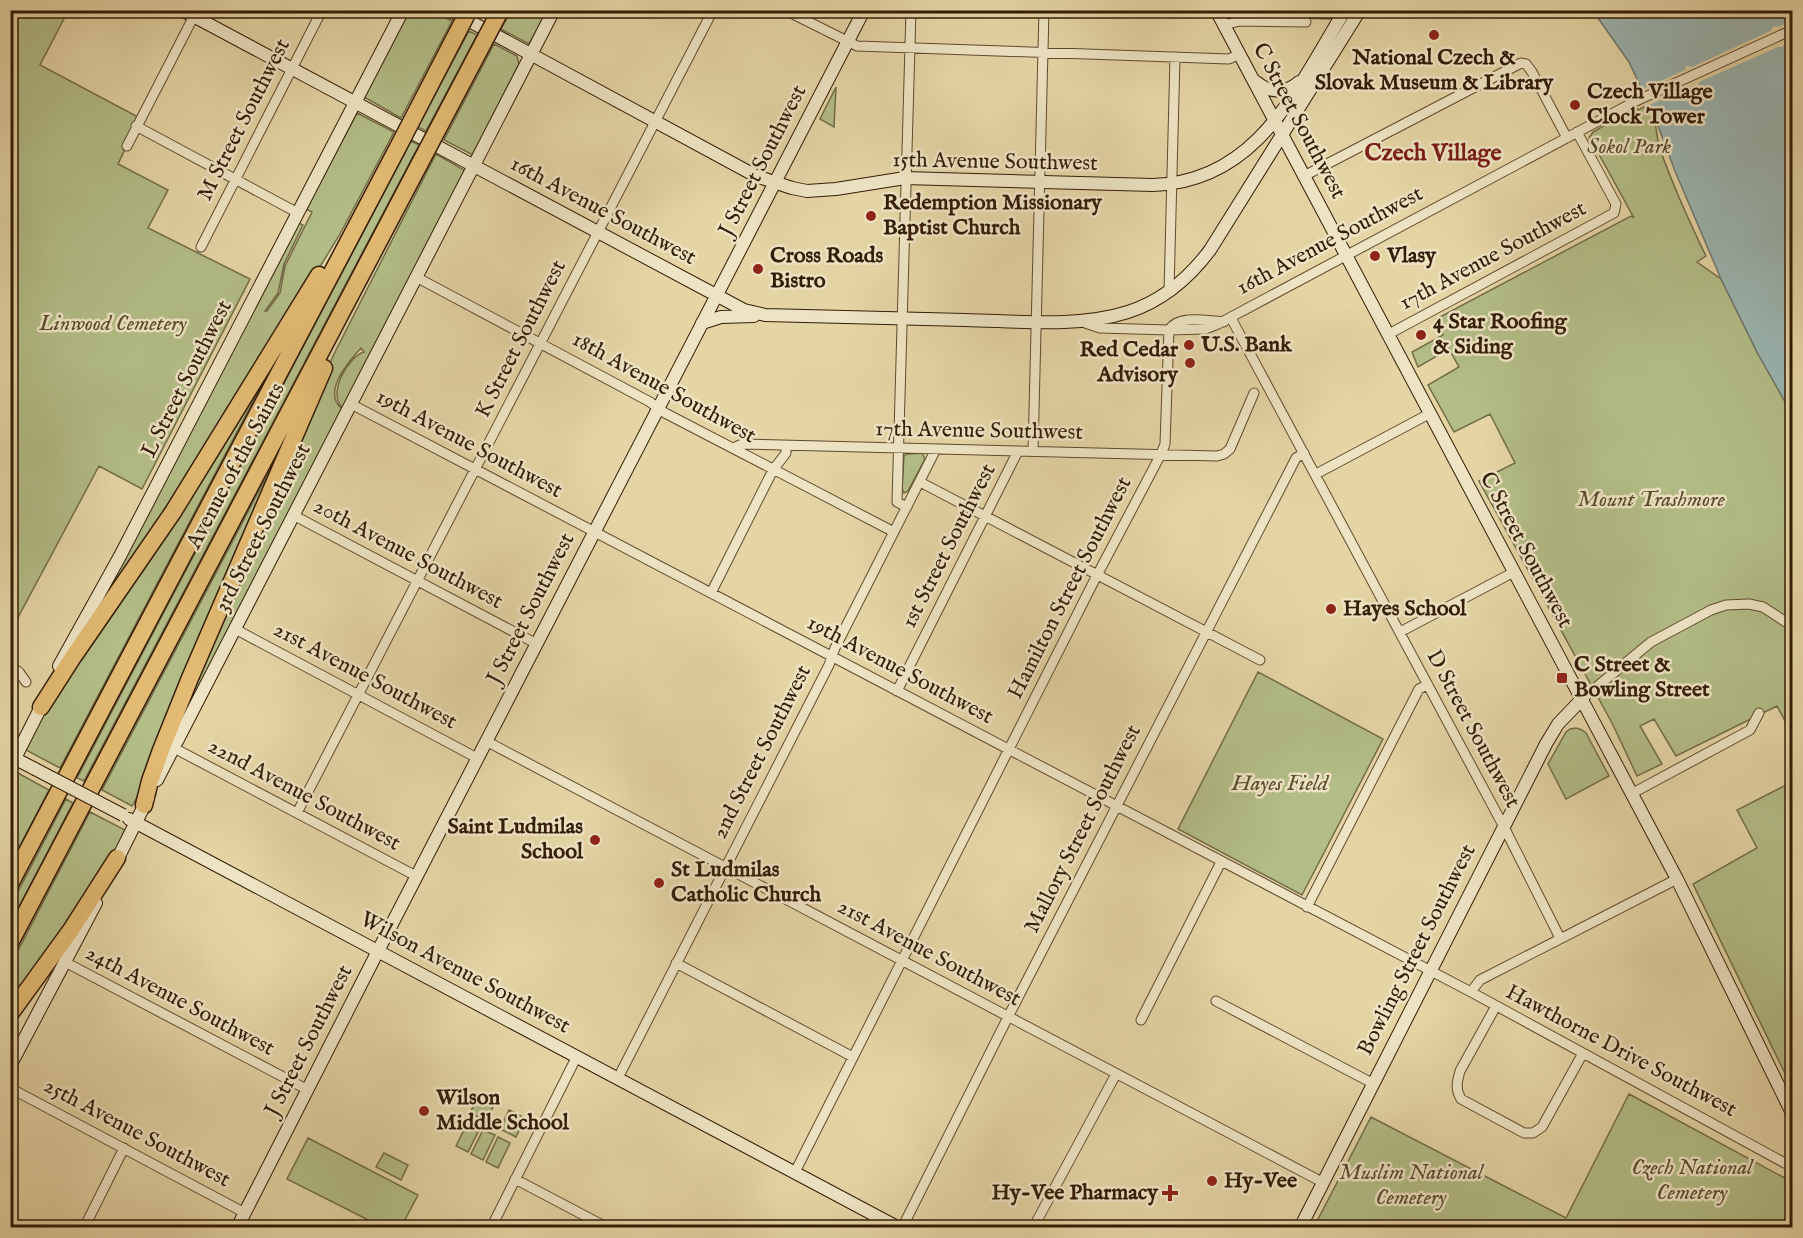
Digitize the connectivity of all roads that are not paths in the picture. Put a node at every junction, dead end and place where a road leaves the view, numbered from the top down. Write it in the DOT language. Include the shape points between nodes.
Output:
graph roads {
  1 [pos="182,10"];
  2 [pos="322,10"];
  3 [pos="403,10"];
  4 [pos="449,10"];
  5 [pos="469,10"];
  6 [pos="554,10"];
  7 [pos="713,10"];
  8 [pos="785,10"];
  9 [pos="864,10"];
  10 [pos="910,10"];
  11 [pos="1044,10"];
  12 [pos="1216,10"];
  13 [pos="1345,10"];
  14 [pos="1360,10"];
  15 [pos="500,11"];
  16 [pos="195,14"];
  17 [pos="1306,22"];
  18 [pos="1224,24"];
  19 [pos="1792,30"];
  20 [pos="848,43"];
  21 [pos="908,49"];
  22 [pos="531,54"];
  23 [pos="1043,54"];
  24 [pos="1240,54"];
  25 [pos="1175,57"];
  26 [pos="292,69"];
  27 [pos="1303,78"];
  28 [pos="1254,80"];
  29 [pos="355,103"];
  30 [pos="1276,120"];
  31 [pos="655,121"];
  32 [pos="136,126"];
  33 [pos="1577,132"];
  34 [pos="1282,133"];
  35 [pos="1567,138"];
  36 [pos="127,146"];
  37 [pos="474,166"];
  38 [pos="1304,176"];
  39 [pos="905,178"];
  40 [pos="235,180"];
  41 [pos="1041,182"];
  42 [pos="774,183"];
  43 [pos="1172,183"];
  44 [pos="298,213"];
  45 [pos="598,232"];
  46 [pos="350,237"];
  47 [pos="201,247"];
  48 [pos="375,249"];
  49 [pos="1346,256"];
  50 [pos="416,277"];
  51 [pos="1169,291"];
  52 [pos="717,296"];
  53 [pos="765,315"];
  54 [pos="901,318"];
  55 [pos="1077,320"];
  56 [pos="1227,320"];
  57 [pos="1037,322"];
  58 [pos="702,323"];
  59 [pos="1169,330"];
  60 [pos="1388,335"];
  61 [pos="540,343"];
  62 [pos="1254,393"];
  63 [pos="351,404"];
  64 [pos="658,408"];
  65 [pos="1429,414"];
  66 [pos="786,446"];
  67 [pos="733,448"];
  68 [pos="898,448"];
  69 [pos="936,449"];
  70 [pos="1018,451"];
  71 [pos="1033,451"];
  72 [pos="1304,453"];
  73 [pos="1161,454"];
  74 [pos="475,470"];
  75 [pos="773,470"];
  76 [pos="1316,474"];
  77 [pos="920,482"];
  78 [pos="907,507"];
  79 [pos="293,515"];
  80 [pos="986,518"];
  81 [pos="594,532"];
  82 [pos="894,532"];
  83 [pos="1514,572"];
  84 [pos="1097,575"];
  85 [pos="418,581"];
  86 [pos="711,593"];
  87 [pos="1792,626"];
  88 [pos="235,629"];
  89 [pos="1208,631"];
  90 [pos="1400,632"];
  91 [pos="537,644"];
  92 [pos="832,657"];
  93 [pos="1260,660"];
  94 [pos="10,666"];
  95 [pos="26,682"];
  96 [pos="1427,685"];
  97 [pos="897,691"];
  98 [pos="358,695"];
  99 [pos="1582,699"];
  100 [pos="41,707"];
  101 [pos="1759,713"];
  102 [pos="486,741"];
  103 [pos="174,748"];
  104 [pos="1009,750"];
  105 [pos="477,758"];
  106 [pos="12,761"];
  107 [pos="1631,794"];
  108 [pos="144,805"];
  109 [pos="1117,807"];
  110 [pos="297,813"];
  111 [pos="135,822"];
  112 [pos="1504,827"];
  113 [pos="117,858"];
  114 [pos="1221,862"];
  115 [pos="725,867"];
  116 [pos="416,876"];
  117 [pos="1677,879"];
  118 [pos="10,885"];
  119 [pos="1307,907"];
  120 [pos="1560,938"];
  121 [pos="10,943"];
  122 [pos="378,951"];
  123 [pos="902,961"];
  124 [pos="65,962"];
  125 [pos="676,963"];
  126 [pos="1429,972"];
  127 [pos="1472,992"];
  128 [pos="1216,1001"];
  129 [pos="1496,1006"];
  130 [pos="10,1014"];
  131 [pos="1008,1017"];
  132 [pos="1141,1020"];
  133 [pos="1583,1053"];
  134 [pos="577,1056"];
  135 [pos="854,1057"];
  136 [pos="10,1066"];
  137 [pos="1116,1074"];
  138 [pos="618,1078"];
  139 [pos="1372,1083"];
  140 [pos="10,1088"];
  141 [pos="308,1090"];
  142 [pos="1792,1113"];
  143 [pos="124,1148"];
  144 [pos="1792,1167"];
  145 [pos="795,1172"];
  146 [pos="515,1179"];
  147 [pos="1322,1182"];
  148 [pos="245,1213"];
  149 [pos="84,1227"];
  150 [pos="237,1227"];
  151 [pos="491,1227"];
  152 [pos="608,1227"];
  153 [pos="901,1227"];
  154 [pos="1033,1227"];
  155 [pos="1300,1227"];
  1 -- 16 [label="main road, 16th Avenue Southwest"];
  2 -- 26 [label="street, M Street Southwest"];
  3 -- 29 [label="main road, L Street Southwest"];
  4 -- 22 [label="main road, 15th Avenue Southwest"];
  5 -- 46 [label="highway, Avenue of the Saints, bridge"];
  6 -- 22 [label="main road, 3rd Street Southwest"];
  7 -- 31 [label="street, K Street Southwest"];
  8 -- 20 [label="street"];
  9 -- 20 [label="main road, J Street Southwest"];
  10 -- 21 [label="street"];
  11 -- 23 [label="street"];
  12 -- 18 [label="main road, C Street Southwest"];
  13 -- 27 [label="main road, 15th Avenue Southwest"];
  14 -- 34 [label="main road, 16th Avenue Southwest"];
  15 -- 48 [label="highway, Avenue of the Saints, bridge"];
  16 -- 26 [label="main road, 16th Avenue Southwest"];
  16 -- 32 [label="street"];
  17 -- 18 [label="street"];
  18 -- 24 [label="main road, C Street Southwest"];
  19 -- 33 [label="street, 16th Avenue Southwest"];
  20 -- 21 [label="street"];
  20 -- 42 [label="main road, J Street Southwest"];
  21 -- 23 [label="street"];
  21 -- 39 [label="street"];
  22 -- 31 [label="main road, 15th Avenue Southwest"];
  22 -- 37 [label="main road, 3rd Street Southwest"];
  23 -- 25 [label="street"];
  23 -- 41 [label="street"];
  24 -- 25 [label="street" via="1229,59"];
  24 -- 28 [label="main road, C Street Southwest"];
  25 -- 43 [label="street"];
  26 -- 29 [label="main road, 16th Avenue Southwest"];
  26 -- 40 [label="street, M Street Southwest"];
  27 -- 28 [label="main road" via="1282,91 1270,90"];
  27 -- 30 [label="main road, 15th Avenue Southwest"];
  28 -- 30 [label="main road, C Street Southwest"];
  29 -- 37 [label="main road, 16th Avenue Southwest"];
  29 -- 44 [label="main road, L Street Southwest"];
  30 -- 34 [label="main road, C Street Southwest"];
  30 -- 43 [label="main road, 15th Avenue Southwest" via="1232,162 1209,174"];
  31 -- 42 [label="main road, 15th Avenue Southwest"];
  31 -- 45 [label="street, K Street Southwest"];
  32 -- 36 [label="street"];
  32 -- 40 [label="street"];
  33 -- 35 [label="street, 16th Avenue Southwest"];
  33 -- 60 [label="street, 17th Avenue Southwest" via="1616,204 1616,211"];
  34 -- 38 [label="main road, C Street Southwest"];
  34 -- 51 [label="main road, 16th Avenue Southwest" via="1206,256"];
  35 -- 38 [label="street" via="1532,72 1521,63"];
  35 -- 49 [label="street, 16th Avenue Southwest"];
  37 -- 45 [label="main road, 16th Avenue Southwest"];
  37 -- 50 [label="main road, 3rd Street Southwest"];
  38 -- 49 [label="main road, C Street Southwest"];
  39 -- 41 [label="main road, 15th Avenue Southwest"];
  39 -- 42 [label="main road, 15th Avenue Southwest" via="836,189 807,190"];
  39 -- 54 [label="street"];
  40 -- 44 [label="street"];
  40 -- 47 [label="street, M Street Southwest"];
  41 -- 43 [label="main road, 15th Avenue Southwest"];
  41 -- 57 [label="street"];
  42 -- 52 [label="main road, J Street Southwest"];
  43 -- 51 [label="street"];
  44 -- 100 [label="main road, L Street Southwest"];
  45 -- 52 [label="main road, 16th Avenue Southwest"];
  45 -- 61 [label="street, K Street Southwest"];
  46 -- 100 [label="highway" via="326,263 173,512"];
  46 -- 118 [label="highway, Avenue of the Saints"];
  48 -- 108 [label="highway" via="190,678 153,771"];
  48 -- 121 [label="highway, Avenue of the Saints"];
  49 -- 56 [label="street, 16th Avenue Southwest"];
  49 -- 60 [label="main road, C Street Southwest"];
  50 -- 61 [label="street, 18th Avenue Southwest"];
  50 -- 63 [label="main road, 3rd Street Southwest"];
  51 -- 55 [label="main road, 16th Avenue Southwest" via="1129,312"];
  52 -- 53 [label="main road, 16th Avenue Southwest" via="744,310"];
  52 -- 58 [label="main road, J Street Southwest"];
  53 -- 54 [label="main road, 16th Avenue Southwest"];
  53 -- 58 [label="main road" via="721,317"];
  54 -- 57 [label="main road, 16th Avenue Southwest"];
  54 -- 68 [label="street"];
  55 -- 57 [label="main road, 16th Avenue Southwest"];
  55 -- 59 [label="street, 16th Avenue Southwest" via="1100,328"];
  56 -- 59 [label="street, 16th Avenue Southwest" via="1205,329"];
  56 -- 72 [label="street, D Street Southwest"];
  57 -- 71 [label="street"];
  58 -- 64 [label="main road, J Street Southwest"];
  59 -- 73 [label="street, Hamilton Street Southwest" via="1165,444"];
  60 -- 65 [label="main road, C Street Southwest"];
  61 -- 64 [label="street, 18th Avenue Southwest"];
  61 -- 74 [label="street, K Street Southwest"];
  62 -- 73 [label="street, 17th Avenue Southwest" via="1230,449 1224,454"];
  63 -- 74 [label="street, 19th Avenue Southwest"];
  63 -- 79 [label="main road, 3rd Street Southwest"];
  64 -- 67 [label="street, 18th Avenue Southwest"];
  64 -- 81 [label="main road, J Street Southwest"];
  65 -- 76 [label="street"];
  65 -- 83 [label="main road, C Street Southwest"];
  66 -- 67 [label="street, 17th Avenue Southwest" via="742,444"];
  66 -- 68 [label="street, 17th Avenue Southwest"];
  66 -- 75 [label="street" via="786,453"];
  67 -- 75 [label="street, 18th Avenue Southwest"];
  68 -- 69 [label="street, 17th Avenue Southwest"];
  68 -- 78 [label="street" via="897,502"];
  69 -- 70 [label="street, 17th Avenue Southwest"];
  69 -- 77 [label="street, 2nd Street Southwest"];
  70 -- 71 [label="street, 17th Avenue Southwest"];
  70 -- 80 [label="street, 1st Street Southwest"];
  71 -- 73 [label="street, 17th Avenue Southwest"];
  72 -- 76 [label="street, D Street Southwest"];
  72 -- 89 [label="street, Mallory Street Southwest" via="1296,458"];
  73 -- 84 [label="street, Hamilton Street Southwest"];
  74 -- 81 [label="street, 19th Avenue Southwest"];
  74 -- 85 [label="street, K Street Southwest"];
  75 -- 82 [label="street, 18th Avenue Southwest"];
  75 -- 86 [label="street"];
  76 -- 90 [label="street, D Street Southwest"];
  77 -- 78 [label="street, 2nd Street Southwest"];
  77 -- 80 [label="street"];
  78 -- 82 [label="street, 2nd Street Southwest"];
  79 -- 85 [label="street, 20th Avenue Southwest"];
  79 -- 88 [label="main road, 3rd Street Southwest"];
  80 -- 84 [label="street"];
  80 -- 97 [label="street, 1st Street Southwest"];
  81 -- 86 [label="street, 19th Avenue Southwest"];
  81 -- 91 [label="main road, J Street Southwest"];
  82 -- 92 [label="street, 2nd Street Southwest"];
  83 -- 90 [label="street"];
  83 -- 99 [label="main road, C Street Southwest"];
  84 -- 89 [label="street"];
  84 -- 104 [label="street, Hamilton Street Southwest"];
  85 -- 91 [label="street, 20th Avenue Southwest"];
  85 -- 98 [label="street, K Street Southwest"];
  86 -- 92 [label="street, 19th Avenue Southwest"];
  87 -- 99 [label="street" via="1763,608 1726,605 1651,642"];
  88 -- 98 [label="street, 21st Avenue Southwest"];
  88 -- 103 [label="main road, 3rd Street Southwest"];
  89 -- 93 [label="street"];
  89 -- 109 [label="street, Mallory Street Southwest"];
  90 -- 96 [label="street, D Street Southwest"];
  91 -- 102 [label="main road, J Street Southwest"];
  92 -- 97 [label="street, 19th Avenue Southwest"];
  92 -- 115 [label="street, 2nd Street Southwest"];
  94 -- 95 [label="street"];
  96 -- 112 [label="street, D Street Southwest"];
  96 -- 119 [label="street" via="1419,689"];
  97 -- 104 [label="street, 19th Avenue Southwest"];
  98 -- 105 [label="street, 21st Avenue Southwest"];
  98 -- 110 [label="street, K Street Southwest"];
  99 -- 107 [label="main road, C Street Southwest"];
  99 -- 112 [label="main road, Bowling Street Southwest" via="1551,734"];
  100 -- 106 [label="main road, L Street Southwest"];
  101 -- 107 [label="street" via="1750,730"];
  102 -- 105 [label="main road, J Street Southwest"];
  102 -- 115 [label="street, 21st Avenue Southwest"];
  103 -- 108 [label="main road, 3rd Street Southwest"];
  103 -- 110 [label="street, 22nd Avenue Southwest"];
  104 -- 109 [label="street, 19th Avenue Southwest"];
  104 -- 123 [label="street, Hamilton Street Southwest"];
  105 -- 116 [label="main road, J Street Southwest"];
  106 -- 111 [label="main road, Wilson Avenue Southwest, bridge" via="35,769"];
  107 -- 117 [label="main road, C Street Southwest"];
  108 -- 111 [label="main road, 3rd Street Southwest"];
  109 -- 114 [label="street, 19th Avenue Southwest"];
  109 -- 131 [label="street, Mallory Street Southwest"];
  110 -- 116 [label="street, 22nd Avenue Southwest"];
  111 -- 113 [label="main road, 3rd Street Southwest"];
  111 -- 122 [label="main road, Wilson Avenue Southwest"];
  112 -- 120 [label="street, D Street Southwest"];
  112 -- 126 [label="main road, Bowling Street Southwest"];
  113 -- 124 [label="main road, 3rd Street Southwest"];
  113 -- 130 [label="highway"];
  114 -- 119 [label="street, 19th Avenue Southwest"];
  114 -- 132 [label="street"];
  115 -- 123 [label="street, 21st Avenue Southwest"];
  115 -- 125 [label="street, 2nd Street Southwest"];
  116 -- 122 [label="main road, J Street Southwest"];
  117 -- 120 [label="street"];
  117 -- 142 [label="main road, C Street Southwest"];
  119 -- 126 [label="street, 19th Avenue Southwest"];
  120 -- 127 [label="street" via="1480,980"];
  122 -- 134 [label="main road, Wilson Avenue Southwest"];
  122 -- 141 [label="main road, J Street Southwest"];
  123 -- 131 [label="street, 21st Avenue Southwest"];
  123 -- 135 [label="street, Hamilton Street Southwest"];
  124 -- 136 [label="main road, 3rd Street Southwest"];
  124 -- 141 [label="street, 24th Avenue Southwest"];
  125 -- 135 [label="street"];
  125 -- 138 [label="street, 2nd Street Southwest"];
  126 -- 127 [label="street, Hawthorne Drive Southwest"];
  126 -- 139 [label="main road, Bowling Street Southwest"];
  127 -- 129 [label="street, Hawthorne Drive Southwest"];
  128 -- 139 [label="street"];
  129 -- 133 [label="street, Hawthorne Drive Southwest"];
  129 -- 133 [label="street" via="1461,1071 1457,1092 1461,1099 1524,1133 1533,1133 1542,1127"];
  131 -- 137 [label="street, 21st Avenue Southwest"];
  131 -- 153 [label="street, Mallory Street Southwest"];
  133 -- 144 [label="street, Hawthorne Drive Southwest"];
  134 -- 138 [label="main road, Wilson Avenue Southwest"];
  134 -- 146 [label="street"];
  135 -- 145 [label="street, Hamilton Street Southwest"];
  137 -- 147 [label="street, 21st Avenue Southwest"];
  137 -- 154 [label="street"];
  138 -- 145 [label="main road, Wilson Avenue Southwest"];
  139 -- 147 [label="main road, Bowling Street Southwest"];
  140 -- 143 [label="street, 25th Avenue Southwest"];
  141 -- 148 [label="main road, J Street Southwest"];
  143 -- 148 [label="street, 25th Avenue Southwest"];
  143 -- 149 [label="street"];
  145 -- 153 [label="main road, Wilson Avenue Southwest"];
  146 -- 151 [label="street"];
  146 -- 152 [label="street"];
  147 -- 155 [label="main road, Bowling Street Southwest"];
  148 -- 150 [label="main road, J Street Southwest"];
}
